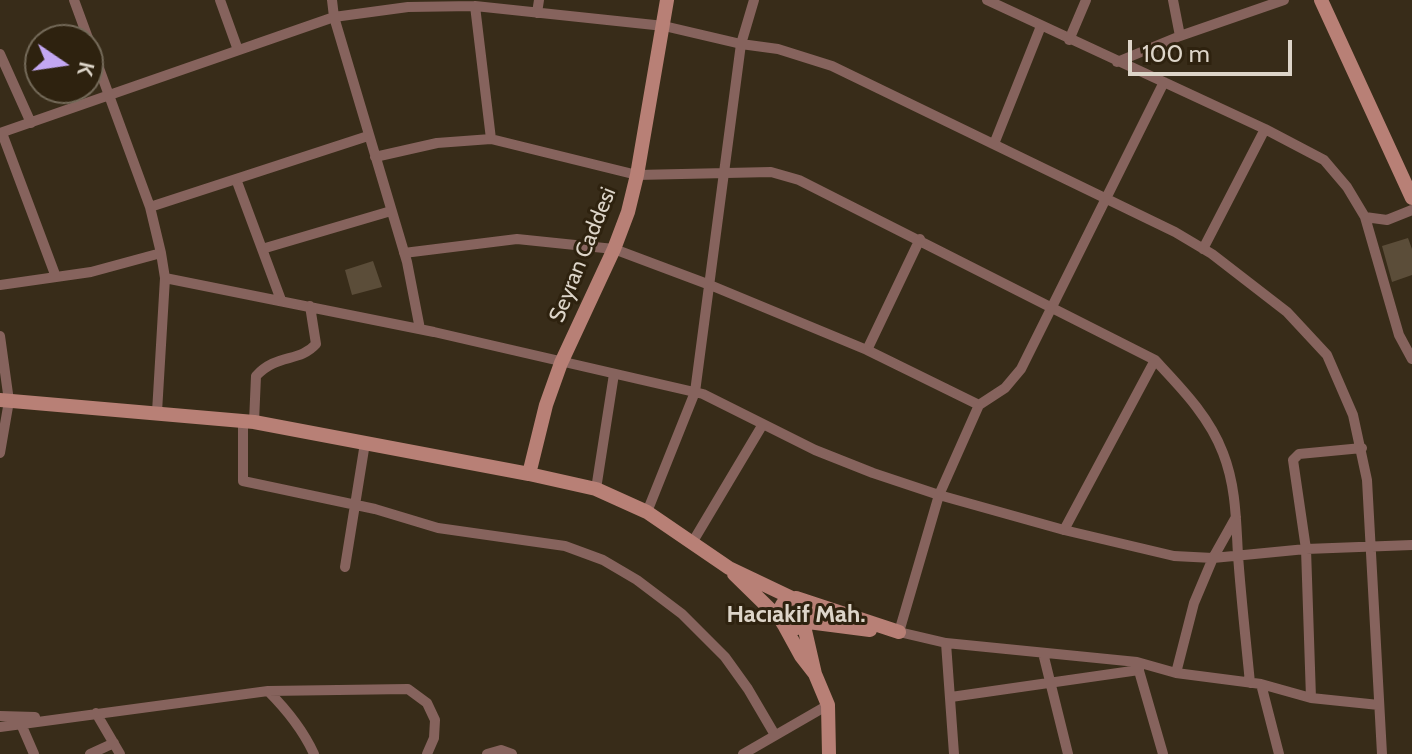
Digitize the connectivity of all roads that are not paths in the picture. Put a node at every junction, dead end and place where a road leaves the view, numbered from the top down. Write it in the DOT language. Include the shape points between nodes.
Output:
graph roads {
  1 [pos="74,0"];
  2 [pos="220,0"];
  3 [pos="332,0"];
  4 [pos="539,0"];
  5 [pos="667,0"];
  6 [pos="754,0"];
  7 [pos="988,0"];
  8 [pos="1086,0"];
  9 [pos="1173,0"];
  10 [pos="1284,0"];
  11 [pos="1321,0"];
  12 [pos="455,2"];
  13 [pos="475,6"];
  14 [pos="537,13"];
  15 [pos="334,17"];
  16 [pos="664,26"];
  17 [pos="1041,26"];
  18 [pos="1180,36"];
  19 [pos="1069,40"];
  20 [pos="741,44"];
  21 [pos="238,50"];
  22 [pos="0,54"];
  23 [pos="1117,62"];
  24 [pos="1164,82"];
  25 [pos="108,96"];
  26 [pos="31,123"];
  27 [pos="1265,129"];
  28 [pos="1,133"];
  29 [pos="368,136"];
  30 [pos="491,139"];
  31 [pos="994,144"];
  32 [pos="375,157"];
  33 [pos="723,171"];
  34 [pos="637,175"];
  35 [pos="236,179"];
  36 [pos="1412,198"];
  37 [pos="1107,199"];
  38 [pos="150,207"];
  39 [pos="1412,210"];
  40 [pos="391,211"];
  41 [pos="1365,217"];
  42 [pos="920,239"];
  43 [pos="262,249"];
  44 [pos="614,249"];
  45 [pos="1203,249"];
  46 [pos="161,253"];
  47 [pos="404,253"];
  48 [pos="56,277"];
  49 [pos="165,278"];
  50 [pos="0,285"];
  51 [pos="710,285"];
  52 [pos="281,300"];
  53 [pos="310,306"];
  54 [pos="1054,306"];
  55 [pos="420,329"];
  56 [pos="0,336"];
  57 [pos="867,350"];
  58 [pos="1412,359"];
  59 [pos="1155,360"];
  60 [pos="561,363"];
  61 [pos="614,374"];
  62 [pos="695,392"];
  63 [pos="4,400"];
  64 [pos="979,405"];
  65 [pos="157,412"];
  66 [pos="248,422"];
  67 [pos="763,424"];
  68 [pos="365,443"];
  69 [pos="1362,448"];
  70 [pos="0,453"];
  71 [pos="529,474"];
  72 [pos="596,489"];
  73 [pos="939,495"];
  74 [pos="355,505"];
  75 [pos="647,512"];
  76 [pos="1237,515"];
  77 [pos="1064,530"];
  78 [pos="692,543"];
  79 [pos="1412,545"];
  80 [pos="1370,547"];
  81 [pos="1306,549"];
  82 [pos="1238,556"];
  83 [pos="1213,558"];
  84 [pos="345,567"];
  85 [pos="729,568"];
  86 [pos="798,600"];
  87 [pos="782,622"];
  88 [pos="806,624"];
  89 [pos="899,632"];
  90 [pos="946,643"];
  91 [pos="1043,653"];
  92 [pos="1138,666"];
  93 [pos="1176,673"];
  94 [pos="815,674"];
  95 [pos="1050,683"];
  96 [pos="1256,684"];
  97 [pos="268,691"];
  98 [pos="951,697"];
  99 [pos="1311,698"];
  100 [pos="828,705"];
  101 [pos="1379,705"];
  102 [pos="96,713"];
  103 [pos="0,716"];
  104 [pos="61,718"];
  105 [pos="21,724"];
  106 [pos="0,727"];
  107 [pos="775,735"];
  108 [pos="114,743"];
  109 [pos="759,750"];
  110 [pos="34,754"];
  111 [pos="90,754"];
  112 [pos="120,754"];
  113 [pos="314,754"];
  114 [pos="427,754"];
  115 [pos="487,754"];
  116 [pos="512,754"];
  117 [pos="743,754"];
  118 [pos="829,754"];
  119 [pos="954,754"];
  120 [pos="1068,754"];
  121 [pos="1163,754"];
  122 [pos="1279,754"];
  123 [pos="1382,754"];
  1 -- 25 [label="street"];
  2 -- 21 [label="street"];
  3 -- 15 [label="street"];
  4 -- 14 [label="street"];
  5 -- 16 [label="street, Seyran Caddesi"];
  6 -- 20 [label="street"];
  7 -- 17 [label="street"];
  8 -- 19 [label="street"];
  9 -- 18 [label="street"];
  10 -- 18 [label="street"];
  11 -- 36 [label="street"];
  12 -- 13 [label="street"];
  12 -- 15 [label="street"];
  13 -- 14 [label="street"];
  13 -- 30 [label="street"];
  14 -- 16 [label="street"];
  15 -- 21 [label="street"];
  15 -- 29 [label="street"];
  16 -- 20 [label="street"];
  16 -- 34 [label="street, Seyran Caddesi"];
  17 -- 19 [label="street"];
  17 -- 31 [label="street"];
  18 -- 23 [label="street"];
  19 -- 23 [label="street"];
  20 -- 31 [label="street" via="832,66"];
  20 -- 33 [label="street"];
  21 -- 25 [label="street"];
  22 -- 26 [label="street"];
  23 -- 24 [label="street"];
  24 -- 27 [label="street"];
  24 -- 37 [label="street"];
  25 -- 26 [label="street"];
  25 -- 38 [label="street"];
  26 -- 28 [label="street"];
  27 -- 41 [label="street" via="1324,160"];
  27 -- 45 [label="street"];
  28 -- 48 [label="street"];
  29 -- 32 [label="street"];
  29 -- 35 [label="street"];
  30 -- 32 [label="street" via="437,143"];
  30 -- 34 [label="street"];
  31 -- 37 [label="street"];
  32 -- 40 [label="street"];
  33 -- 34 [label="street"];
  33 -- 42 [label="street" via="771,172 799,180"];
  33 -- 51 [label="street"];
  34 -- 44 [label="street, Seyran Caddesi"];
  35 -- 38 [label="street"];
  35 -- 43 [label="street"];
  37 -- 45 [label="street"];
  37 -- 54 [label="street"];
  38 -- 46 [label="street"];
  39 -- 41 [label="street" via="1387,220"];
  40 -- 43 [label="street"];
  40 -- 47 [label="street"];
  41 -- 58 [label="street" via="1399,335"];
  42 -- 54 [label="street"];
  42 -- 57 [label="street"];
  43 -- 52 [label="street"];
  44 -- 47 [label="street" via="517,239"];
  44 -- 51 [label="street"];
  44 -- 60 [label="street, Seyran Caddesi"];
  45 -- 69 [label="street" via="1287,312 1327,355"];
  46 -- 48 [label="street"];
  46 -- 49 [label="street"];
  47 -- 55 [label="street"];
  48 -- 50 [label="street"];
  49 -- 52 [label="street"];
  49 -- 65 [label="street"];
  51 -- 57 [label="street"];
  51 -- 62 [label="street"];
  52 -- 53 [label="street"];
  53 -- 55 [label="street"];
  53 -- 66 [label="street" via="316,344 309,352 268,363 256,376"];
  54 -- 59 [label="street"];
  54 -- 64 [label="street" via="1021,369 1005,388"];
  55 -- 60 [label="street"];
  56 -- 63 [label="street"];
  57 -- 64 [label="street"];
  59 -- 76 [label="street" via="1191,398 1222,450"];
  59 -- 77 [label="street"];
  60 -- 61 [label="street"];
  60 -- 71 [label="street, Seyran Caddesi"];
  61 -- 62 [label="street"];
  61 -- 72 [label="street"];
  62 -- 67 [label="street"];
  62 -- 75 [label="street"];
  63 -- 65 [label="street"];
  63 -- 70 [label="street"];
  64 -- 73 [label="street"];
  65 -- 66 [label="street"];
  66 -- 68 [label="street"];
  66 -- 74 [label="street" via="243,481"];
  67 -- 73 [label="street" via="815,450"];
  67 -- 78 [label="street"];
  68 -- 71 [label="street"];
  68 -- 74 [label="street"];
  69 -- 80 [label="street"];
  69 -- 81 [label="street" via="1294,457"];
  71 -- 72 [label="street"];
  72 -- 75 [label="street"];
  73 -- 77 [label="street"];
  73 -- 89 [label="street"];
  74 -- 84 [label="street"];
  74 -- 107 [label="street" via="438,528 565,546 603,560 682,614 714,646"];
  75 -- 78 [label="street"];
  76 -- 82 [label="street"];
  76 -- 83 [label="street"];
  77 -- 83 [label="street" via="1174,556"];
  78 -- 85 [label="street"];
  79 -- 80 [label="street"];
  80 -- 81 [label="street"];
  80 -- 101 [label="street"];
  81 -- 82 [label="street"];
  81 -- 99 [label="street"];
  82 -- 83 [label="street"];
  82 -- 96 [label="street"];
  83 -- 93 [label="street" via="1194,603"];
  85 -- 86 [label="street"];
  85 -- 87 [label="street"];
  86 -- 87 [label="street" via="781,605"];
  86 -- 88 [label="street" via="810,612"];
  86 -- 89 [label="street"];
  87 -- 88 [label="street" via="793,629"];
  87 -- 94 [label="street"];
  88 -- 89 [label="street"];
  88 -- 94 [label="street"];
  89 -- 90 [label="street"];
  90 -- 91 [label="street"];
  90 -- 98 [label="street"];
  91 -- 92 [label="street"];
  91 -- 95 [label="street"];
  92 -- 93 [label="street"];
  92 -- 95 [label="street"];
  92 -- 121 [label="street"];
  93 -- 96 [label="street"];
  94 -- 100 [label="street"];
  95 -- 98 [label="street"];
  95 -- 120 [label="street"];
  96 -- 99 [label="street"];
  96 -- 122 [label="street"];
  97 -- 102 [label="street"];
  97 -- 113 [label="street" via="300,728"];
  97 -- 114 [label="street" via="408,689 427,703 435,720"];
  98 -- 119 [label="street"];
  99 -- 101 [label="street"];
  100 -- 107 [label="street"];
  100 -- 118 [label="street"];
  101 -- 123 [label="street"];
  102 -- 104 [label="street"];
  102 -- 108 [label="street"];
  103 -- 104 [label="street"];
  104 -- 105 [label="street"];
  105 -- 106 [label="street"];
  105 -- 110 [label="street"];
  107 -- 109 [label="street"];
  108 -- 111 [label="street"];
  108 -- 112 [label="street"];
  109 -- 117 [label="street"];
  115 -- 116 [label="street"];
}
